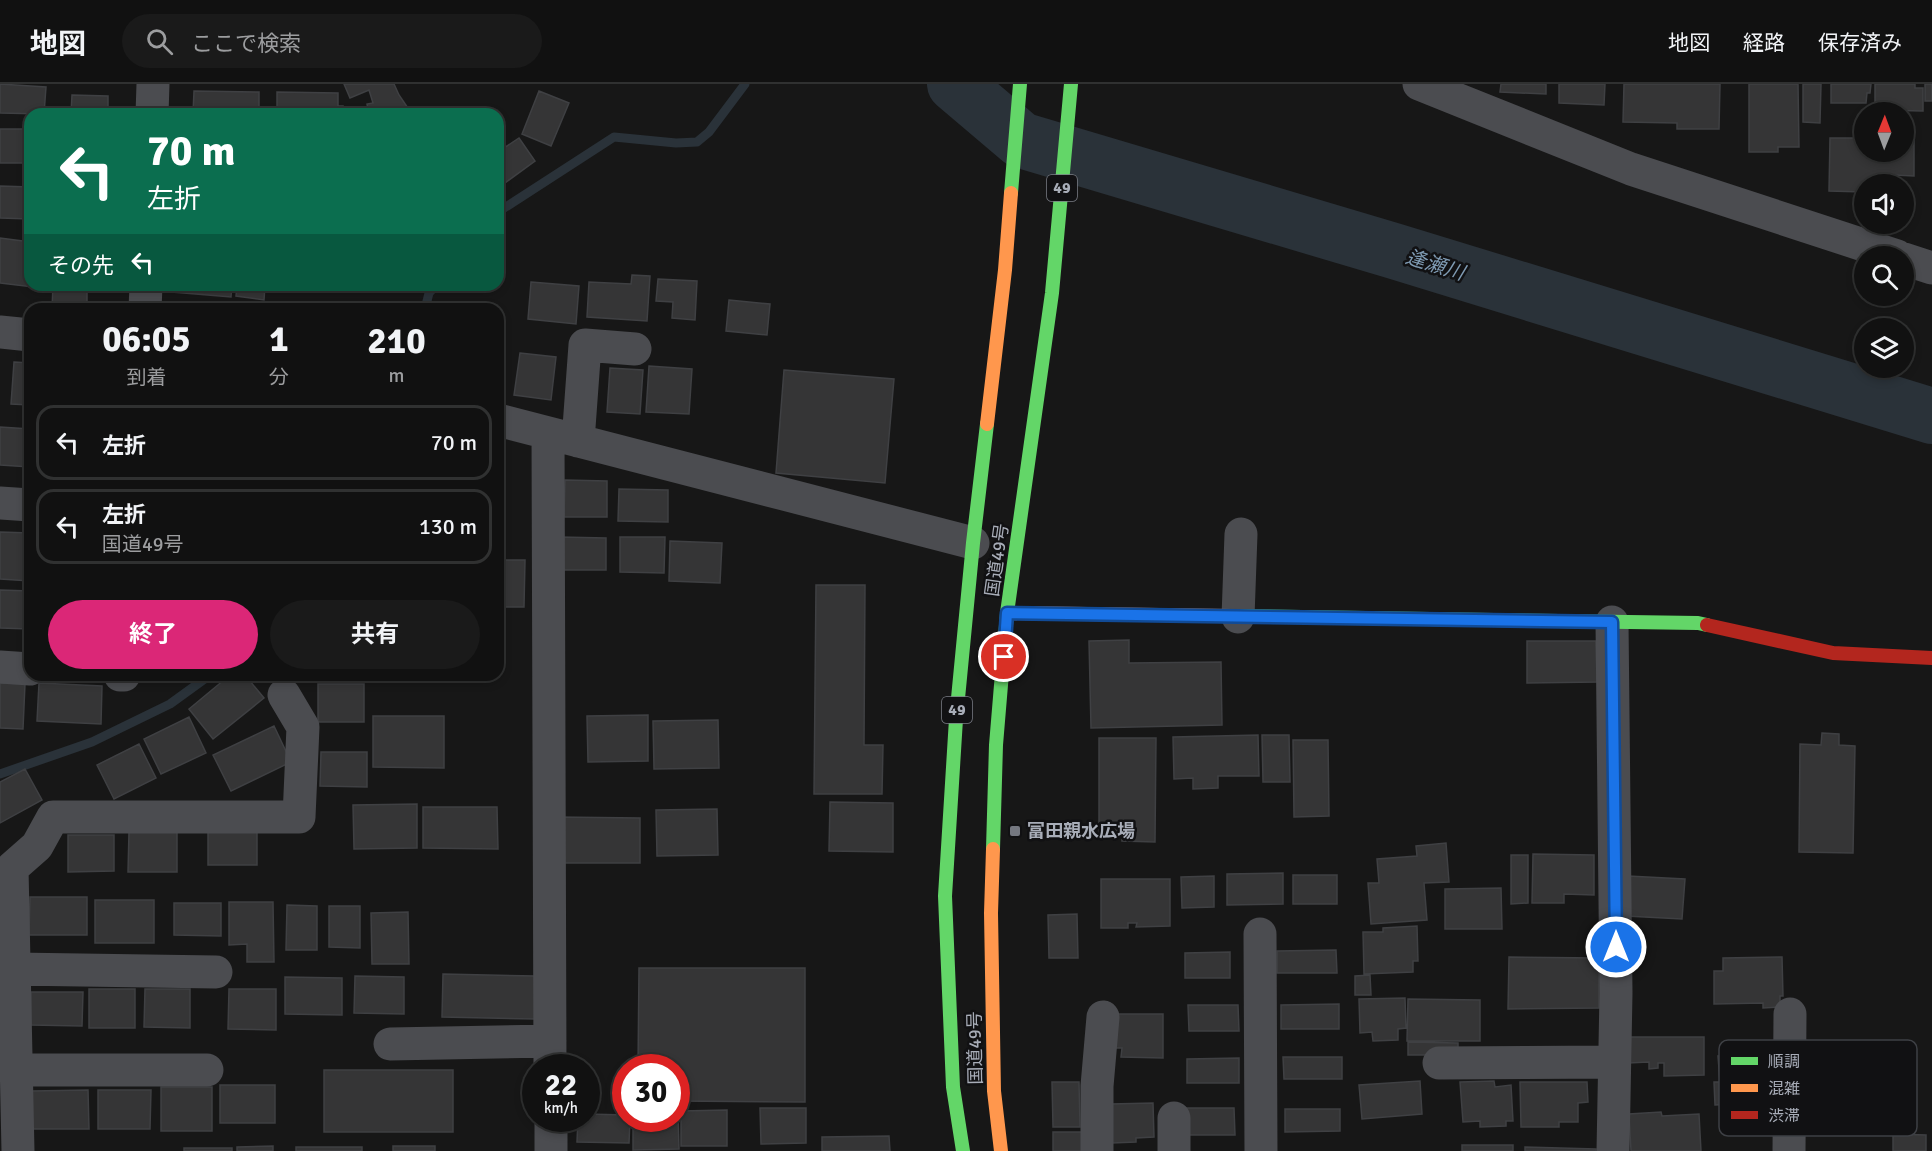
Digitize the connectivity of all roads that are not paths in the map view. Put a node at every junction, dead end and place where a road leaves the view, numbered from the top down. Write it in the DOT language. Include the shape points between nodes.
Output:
graph roads {
  1 [pos="153,84"];
  2 [pos="1020,84"];
  3 [pos="1071,84"];
  4 [pos="1419,84"];
  5 [pos="152,108"];
  6 [pos="1866,246"];
  7 [pos="1914,262"];
  8 [pos="1932,268"];
  9 [pos="0,332"];
  10 [pos="24,334"];
  11 [pos="635,349"];
  12 [pos="504,422"];
  13 [pos="563,438"];
  14 [pos="0,503"];
  15 [pos="24,505"];
  16 [pos="1241,534"];
  17 [pos="973,543"];
  18 [pos="1007,613"];
  19 [pos="1238,617"];
  20 [pos="1612,622"];
  21 [pos="1932,658"];
  22 [pos="0,667"];
  23 [pos="24,669"];
  24 [pos="284,695"];
  25 [pos="6,870"];
  26 [pos="1260,934"];
  27 [pos="14,969"];
  28 [pos="216,972"];
  29 [pos="1790,1014"];
  30 [pos="1103,1017"];
  31 [pos="1790,1040"];
  32 [pos="390,1044"];
  33 [pos="535,1054"];
  34 [pos="550,1054"];
  35 [pos="1614,1062"];
  36 [pos="1439,1063"];
  37 [pos="16,1070"];
  38 [pos="207,1070"];
  39 [pos="1174,1118"];
  40 [pos="550,1132"];
  41 [pos="1789,1136"];
  42 [pos="18,1151"];
  43 [pos="551,1151"];
  44 [pos="963,1151"];
  45 [pos="1001,1151"];
  46 [pos="1097,1151"];
  47 [pos="1174,1151"];
  48 [pos="1261,1151"];
  49 [pos="1613,1151"];
  50 [pos="1789,1151"];
  1 -- 5 [label="street"];
  2 -- 17 [label="main road, 国道49号 / 49" via="1005,270"];
  3 -- 18 [label="main road, 国道49号 / 49" via="1052,293"];
  4 -- 6 [label="street" via="1631,169"];
  7 -- 8 [label="street"];
  9 -- 10 [label="street"];
  11 -- 13 [label="street" via="585,345"];
  12 -- 13 [label="street"];
  13 -- 17 [label="street"];
  13 -- 34 [label="street"];
  14 -- 15 [label="street"];
  16 -- 19 [label="street"];
  17 -- 44 [label="main road, 国道49号 / 49" via="956,719 945,896 953,1087"];
  18 -- 19 [label="main road"];
  18 -- 45 [label="main road, 国道49号 / 49" via="996,745 991,913 994,1091"];
  19 -- 20 [label="main road"];
  20 -- 21 [label="main road" via="1698,623 1833,653"];
  20 -- 35 [label="street"];
  22 -- 23 [label="street"];
  24 -- 25 [label="street" via="303,728 299,817 53,817 37,846"];
  25 -- 27 [label="street"];
  26 -- 48 [label="street"];
  27 -- 28 [label="street"];
  27 -- 37 [label="street"];
  29 -- 31 [label="street"];
  30 -- 46 [label="street"];
  32 -- 33 [label="street"];
  35 -- 36 [label="street"];
  35 -- 49 [label="street"];
  37 -- 38 [label="street"];
  37 -- 42 [label="street"];
  39 -- 47 [label="street"];
  40 -- 43 [label="street"];
  41 -- 50 [label="street"];
}
